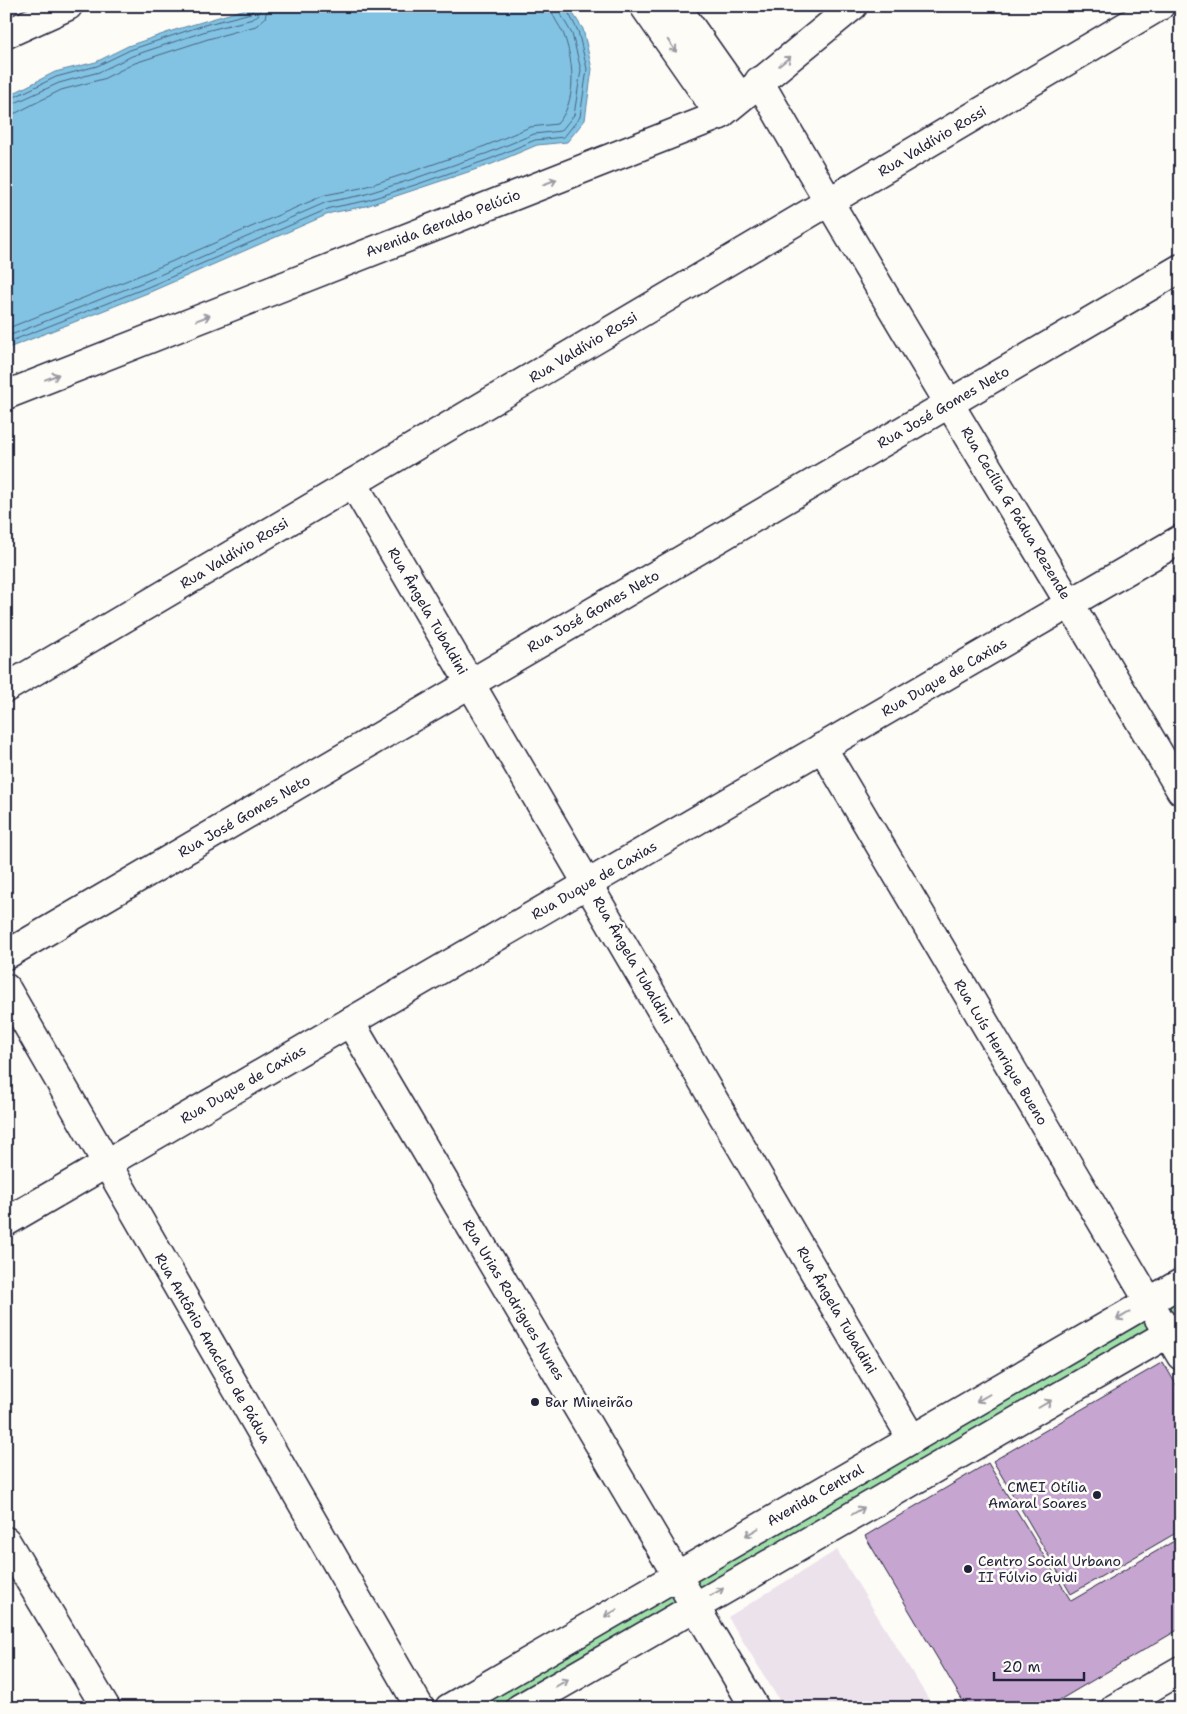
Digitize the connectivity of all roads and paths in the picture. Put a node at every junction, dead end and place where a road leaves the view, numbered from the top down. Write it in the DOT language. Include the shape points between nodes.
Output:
graph roads {
  1 [pos="68,6"];
  2 [pos="644,6"];
  3 [pos="676,6"];
  4 [pos="853,6"];
  5 [pos="1160,6"];
  6 [pos="6,34"];
  7 [pos="750,89"];
  8 [pos="720,115"];
  9 [pos="828,202"];
  10 [pos="1181,268"];
  11 [pos="6,395"];
  12 [pos="949,403"];
  13 [pos="353,483"];
  14 [pos="1181,539"];
  15 [pos="1071,603"];
  16 [pos="470,683"];
  17 [pos="6,688"];
  18 [pos="822,748"];
  19 [pos="1181,791"];
  20 [pos="589,883"];
  21 [pos="6,955"];
  22 [pos="6,988"];
  23 [pos="350,1022"];
  24 [pos="107,1163"];
  25 [pos="6,1222"];
  26 [pos="1181,1283"];
  27 [pos="1148,1301"];
  28 [pos="1176,1339"];
  29 [pos="912,1439"];
  30 [pos="6,1541"];
  31 [pos="677,1575"];
  32 [pos="694,1605"];
  33 [pos="1181,1670"];
  34 [pos="106,1708"];
  35 [pos="420,1708"];
  36 [pos="449,1708"];
  37 [pos="520,1708"];
  38 [pos="755,1708"];
  39 [pos="1115,1708"];
  1 -- 6 [label="street"];
  2 -- 8 [label="street, one-way"];
  3 -- 7 [label="street, Rua Cecília G Pádua Rezende"];
  7 -- 4 [label="street, Avenida Geraldo Pelúcio, one-way"];
  5 -- 9 [label="street, Rua Valdívio Rossi"];
  7 -- 8 [label="street, Avenida Geraldo Pelúcio"];
  7 -- 9 [label="street, Rua Cecília G Pádua Rezende"];
  11 -- 8 [label="street, Avenida Geraldo Pelúcio, one-way"];
  9 -- 12 [label="street, Rua Cecília G Pádua Rezende"];
  9 -- 13 [label="street, Rua Valdívio Rossi"];
  10 -- 12 [label="street, Rua José Gomes Neto"];
  12 -- 15 [label="street, Rua Cecília G Pádua Rezende"];
  12 -- 16 [label="street, Rua José Gomes Neto"];
  13 -- 16 [label="street, Rua Ângela Tubaldini"];
  13 -- 17 [label="street, Rua Valdívio Rossi"];
  14 -- 15 [label="street, Rua Duque de Caxias"];
  15 -- 18 [label="street, Rua Duque de Caxias"];
  15 -- 19 [label="street, Rua Cecília G Pádua Rezende"];
  16 -- 20 [label="street, Rua Ângela Tubaldini"];
  16 -- 21 [label="street, Rua José Gomes Neto"];
  18 -- 20 [label="street, Rua Duque de Caxias"];
  18 -- 27 [label="street, Rua Luís Henrique Bueno"];
  20 -- 23 [label="street, Rua Duque de Caxias"];
  20 -- 29 [label="street, Rua Ângela Tubaldini"];
  22 -- 24 [label="street, Rua Antônio Anacleto de Pádua"];
  23 -- 24 [label="street, Rua Duque de Caxias"];
  23 -- 31 [label="street, Rua Urias Rodrigues Nunes"];
  24 -- 25 [label="street, Rua Duque de Caxias"];
  24 -- 35 [label="street, Rua Antônio Anacleto de Pádua"];
  26 -- 27 [label="street, Avenida Central"];
  27 -- 28 [label="street, Rua Luís Henrique Bueno"];
  27 -- 29 [label="street, Avenida Central, one-way"];
  32 -- 28 [label="street, one-way"];
  29 -- 31 [label="street, Avenida Central, one-way"];
  30 -- 34 [label="street"];
  31 -- 32 [label="street, Rua Urias Rodrigues Nunes"];
  31 -- 36 [label="street, Avenida Central, one-way"];
  37 -- 32 [label="street, one-way"];
  32 -- 38 [label="street, Rua Urias Rodrigues Nunes"];
  33 -- 39 [label="street"];
}
